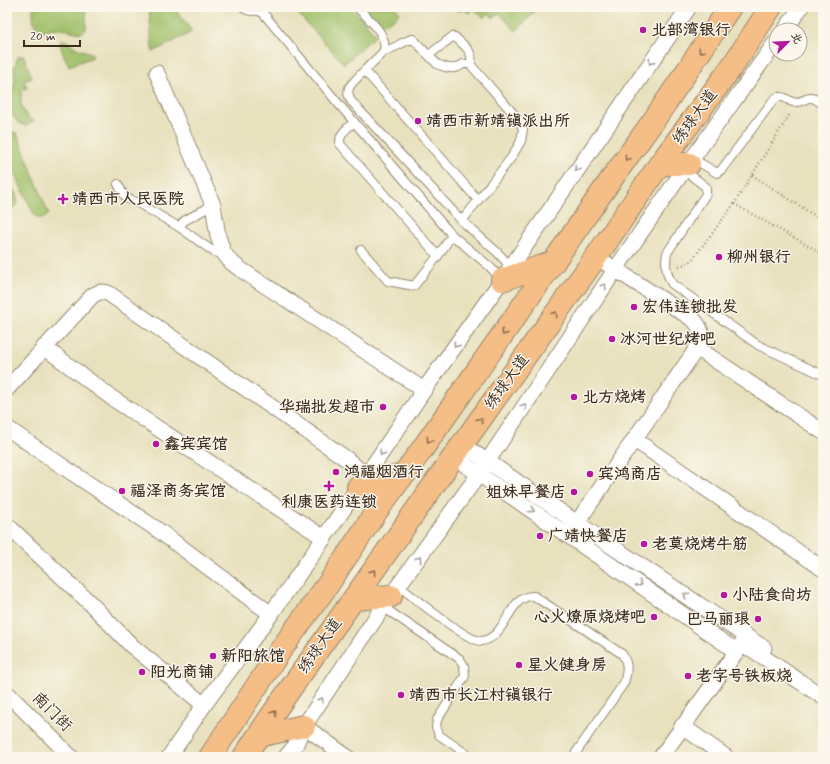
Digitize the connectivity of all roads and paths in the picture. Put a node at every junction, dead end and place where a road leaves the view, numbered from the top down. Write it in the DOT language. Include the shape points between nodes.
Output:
graph roads {
  1 [pos="243,7"];
  2 [pos="358,7"];
  3 [pos="689,7"];
  4 [pos="730,7"];
  5 [pos="771,7"];
  6 [pos="801,7"];
  7 [pos="261,9"];
  8 [pos="791,22"];
  9 [pos="384,51"];
  10 [pos="768,53"];
  11 [pos="429,55"];
  12 [pos="470,64"];
  13 [pos="365,71"];
  14 [pos="157,72"];
  15 [pos="351,101"];
  16 [pos="795,102"];
  17 [pos="823,105"];
  18 [pos="342,108"];
  19 [pos="354,122"];
  20 [pos="660,164"];
  21 [pos="689,164"];
  22 [pos="752,175"];
  23 [pos="118,184"];
  24 [pos="478,200"];
  25 [pos="734,204"];
  26 [pos="213,206"];
  27 [pos="462,221"];
  28 [pos="823,221"];
  29 [pos="179,227"];
  30 [pos="452,235"];
  31 [pos="361,250"];
  32 [pos="223,252"];
  33 [pos="823,254"];
  34 [pos="438,256"];
  35 [pos="596,257"];
  36 [pos="554,262"];
  37 [pos="665,264"];
  38 [pos="614,270"];
  39 [pos="506,273"];
  40 [pos="44,347"];
  41 [pos="697,348"];
  42 [pos="823,374"];
  43 [pos="7,388"];
  44 [pos="424,390"];
  45 [pos="7,428"];
  46 [pos="823,432"];
  47 [pos="635,440"];
  48 [pos="458,451"];
  49 [pos="488,461"];
  50 [pos="404,474"];
  51 [pos="479,474"];
  52 [pos="362,482"];
  53 [pos="7,525"];
  54 [pos="573,529"];
  55 [pos="324,538"];
  56 [pos="823,569"];
  57 [pos="391,596"];
  58 [pos="354,598"];
  59 [pos="271,614"];
  60 [pos="744,642"];
  61 [pos="821,692"];
  62 [pos="7,693"];
  63 [pos="204,705"];
  64 [pos="304,726"];
  65 [pos="682,726"];
  66 [pos="258,736"];
  67 [pos="71,757"];
  68 [pos="169,757"];
  69 [pos="210,757"];
  70 [pos="244,757"];
  71 [pos="286,757"];
  72 [pos="347,757"];
  73 [pos="471,757"];
  74 [pos="573,757"];
  75 [pos="661,757"];
  76 [pos="726,757"];
  1 -- 7 [label="lane" via="250,12"];
  2 -- 9 [label="lane" via="383,38"];
  3 -- 39 [label="street, one-way"];
  4 -- 36 [label="main road, 绣球大道, one-way"];
  5 -- 20 [label="main road, 绣球大道" via="731,68"];
  6 -- 8 [label="street"];
  7 -- 18 [label="lane"];
  9 -- 11 [label="lane" via="413,39"];
  9 -- 13 [label="lane"];
  10 -- 21 [label="street"];
  11 -- 12 [label="lane" via="442,67 453,69"];
  11 -- 12 [label="lane" via="455,37 472,55"];
  12 -- 24 [label="lane" via="519,120 523,129 521,141 511,158"];
  13 -- 15 [label="lane" via="349,88"];
  13 -- 24 [label="lane"];
  14 -- 26 [label="street"];
  15 -- 18 [label="lane"];
  15 -- 27 [label="lane"];
  16 -- 17 [label="lane" via="807,98 816,99"];
  16 -- 21 [label="lane" via="779,96 774,100 717,173 702,164"];
  16 -- 22 [label="path"];
  18 -- 19 [label="lane"];
  19 -- 30 [label="lane"];
  19 -- 34 [label="lane" via="341,134 340,144"];
  20 -- 21 [label="main road"];
  20 -- 35 [label="main road, 绣球大道"];
  21 -- 37 [label="lane" via="706,187 706,194 667,253"];
  21 -- 38 [label="street"];
  22 -- 25 [label="path"];
  22 -- 28 [label="path"];
  23 -- 29 [label="lane" via="128,199"];
  24 -- 27 [label="lane"];
  25 -- 33 [label="path"];
  25 -- 37 [label="path" via="692,260 678,266"];
  26 -- 29 [label="lane" via="184,221"];
  26 -- 32 [label="street"];
  27 -- 39 [label="lane" via="498,253"];
  29 -- 32 [label="lane" via="214,252"];
  30 -- 34 [label="lane"];
  30 -- 39 [label="lane" via="489,266"];
  31 -- 34 [label="lane" via="388,280 407,286 414,286"];
  32 -- 44 [label="street" via="240,269"];
  35 -- 38 [label="street"];
  48 -- 35 [label="main road, 绣球大道, one-way"];
  36 -- 39 [label="main road"];
  36 -- 50 [label="main road, 绣球大道, one-way"];
  37 -- 42 [label="lane" via="672,284 758,345"];
  38 -- 41 [label="street" via="694,320 702,331"];
  49 -- 38 [label="street, one-way"];
  39 -- 44 [label="street, one-way"];
  40 -- 43 [label="street"];
  40 -- 52 [label="street" via="92,296 103,291 108,293 348,460"];
  40 -- 55 [label="street" via="112,398"];
  41 -- 46 [label="street"];
  41 -- 47 [label="street"];
  44 -- 52 [label="street, one-way"];
  45 -- 59 [label="street" via="158,530"];
  47 -- 54 [label="street"];
  47 -- 56 [label="street"];
  48 -- 49 [label="street"];
  48 -- 51 [label="street"];
  58 -- 48 [label="main road, 绣球大道, one-way"];
  49 -- 51 [label="street"];
  49 -- 54 [label="street"];
  50 -- 52 [label="main road"];
  50 -- 69 [label="main road, 绣球大道" via="282,648"];
  51 -- 54 [label="street, one-way"];
  57 -- 51 [label="street, one-way"];
  52 -- 55 [label="street"];
  53 -- 63 [label="street" via="132,646"];
  54 -- 60 [label="street"];
  55 -- 59 [label="street"];
  57 -- 58 [label="main road"];
  64 -- 57 [label="street, one-way"];
  57 -- 73 [label="lane" via="460,659 464,666 465,676 437,720 436,726 439,735"];
  57 -- 74 [label="lane" via="446,622 476,641 493,637 520,600 534,596 622,654 627,661 624,683"];
  66 -- 58 [label="main road, 绣球大道, one-way"];
  59 -- 63 [label="street"];
  60 -- 61 [label="street"];
  60 -- 65 [label="street"];
  62 -- 67 [label="street, 南门街"];
  63 -- 68 [label="street"];
  64 -- 66 [label="main road"];
  64 -- 71 [label="street" via="295,746"];
  64 -- 72 [label="street"];
  65 -- 75 [label="street"];
  65 -- 76 [label="street"];
  66 -- 70 [label="main road, 绣球大道"];
}
